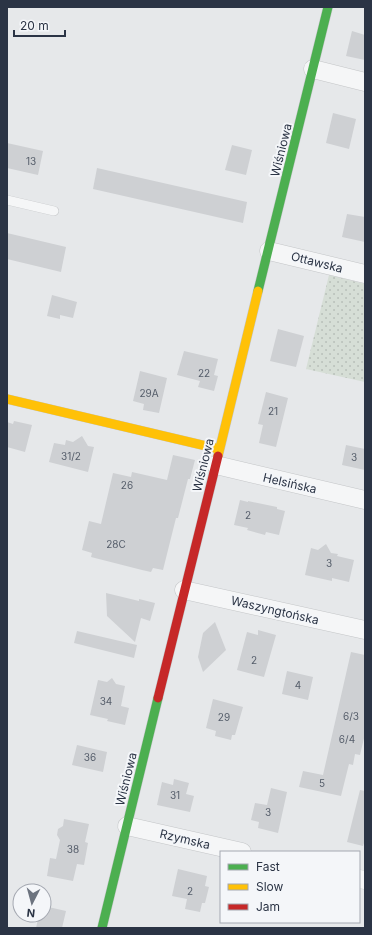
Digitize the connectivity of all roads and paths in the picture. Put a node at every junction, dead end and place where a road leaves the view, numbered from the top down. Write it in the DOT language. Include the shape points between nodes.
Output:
graph roads {
  1 [pos="328,7"];
  2 [pos="313,69"];
  3 [pos="365,82"];
  4 [pos="7,200"];
  5 [pos="54,211"];
  6 [pos="269,251"];
  7 [pos="365,274"];
  8 [pos="7,399"];
  9 [pos="217,457"];
  10 [pos="365,500"];
  11 [pos="184,590"];
  12 [pos="365,630"];
  13 [pos="127,826"];
  14 [pos="238,851"];
  15 [pos="102,928"];
  1 -- 2 [label="street, Wiśniowa"];
  2 -- 3 [label="street"];
  2 -- 6 [label="street, Wiśniowa"];
  4 -- 5 [label="lane"];
  6 -- 7 [label="street, Ottawska"];
  6 -- 9 [label="street, Wiśniowa"];
  8 -- 9 [label="street"];
  9 -- 10 [label="street, Helsińska"];
  9 -- 11 [label="street, Wiśniowa"];
  11 -- 12 [label="street, Waszyngtońska"];
  11 -- 13 [label="street, Wiśniowa"];
  13 -- 14 [label="street, Rzymska"];
  13 -- 15 [label="street, Wiśniowa"];
}
